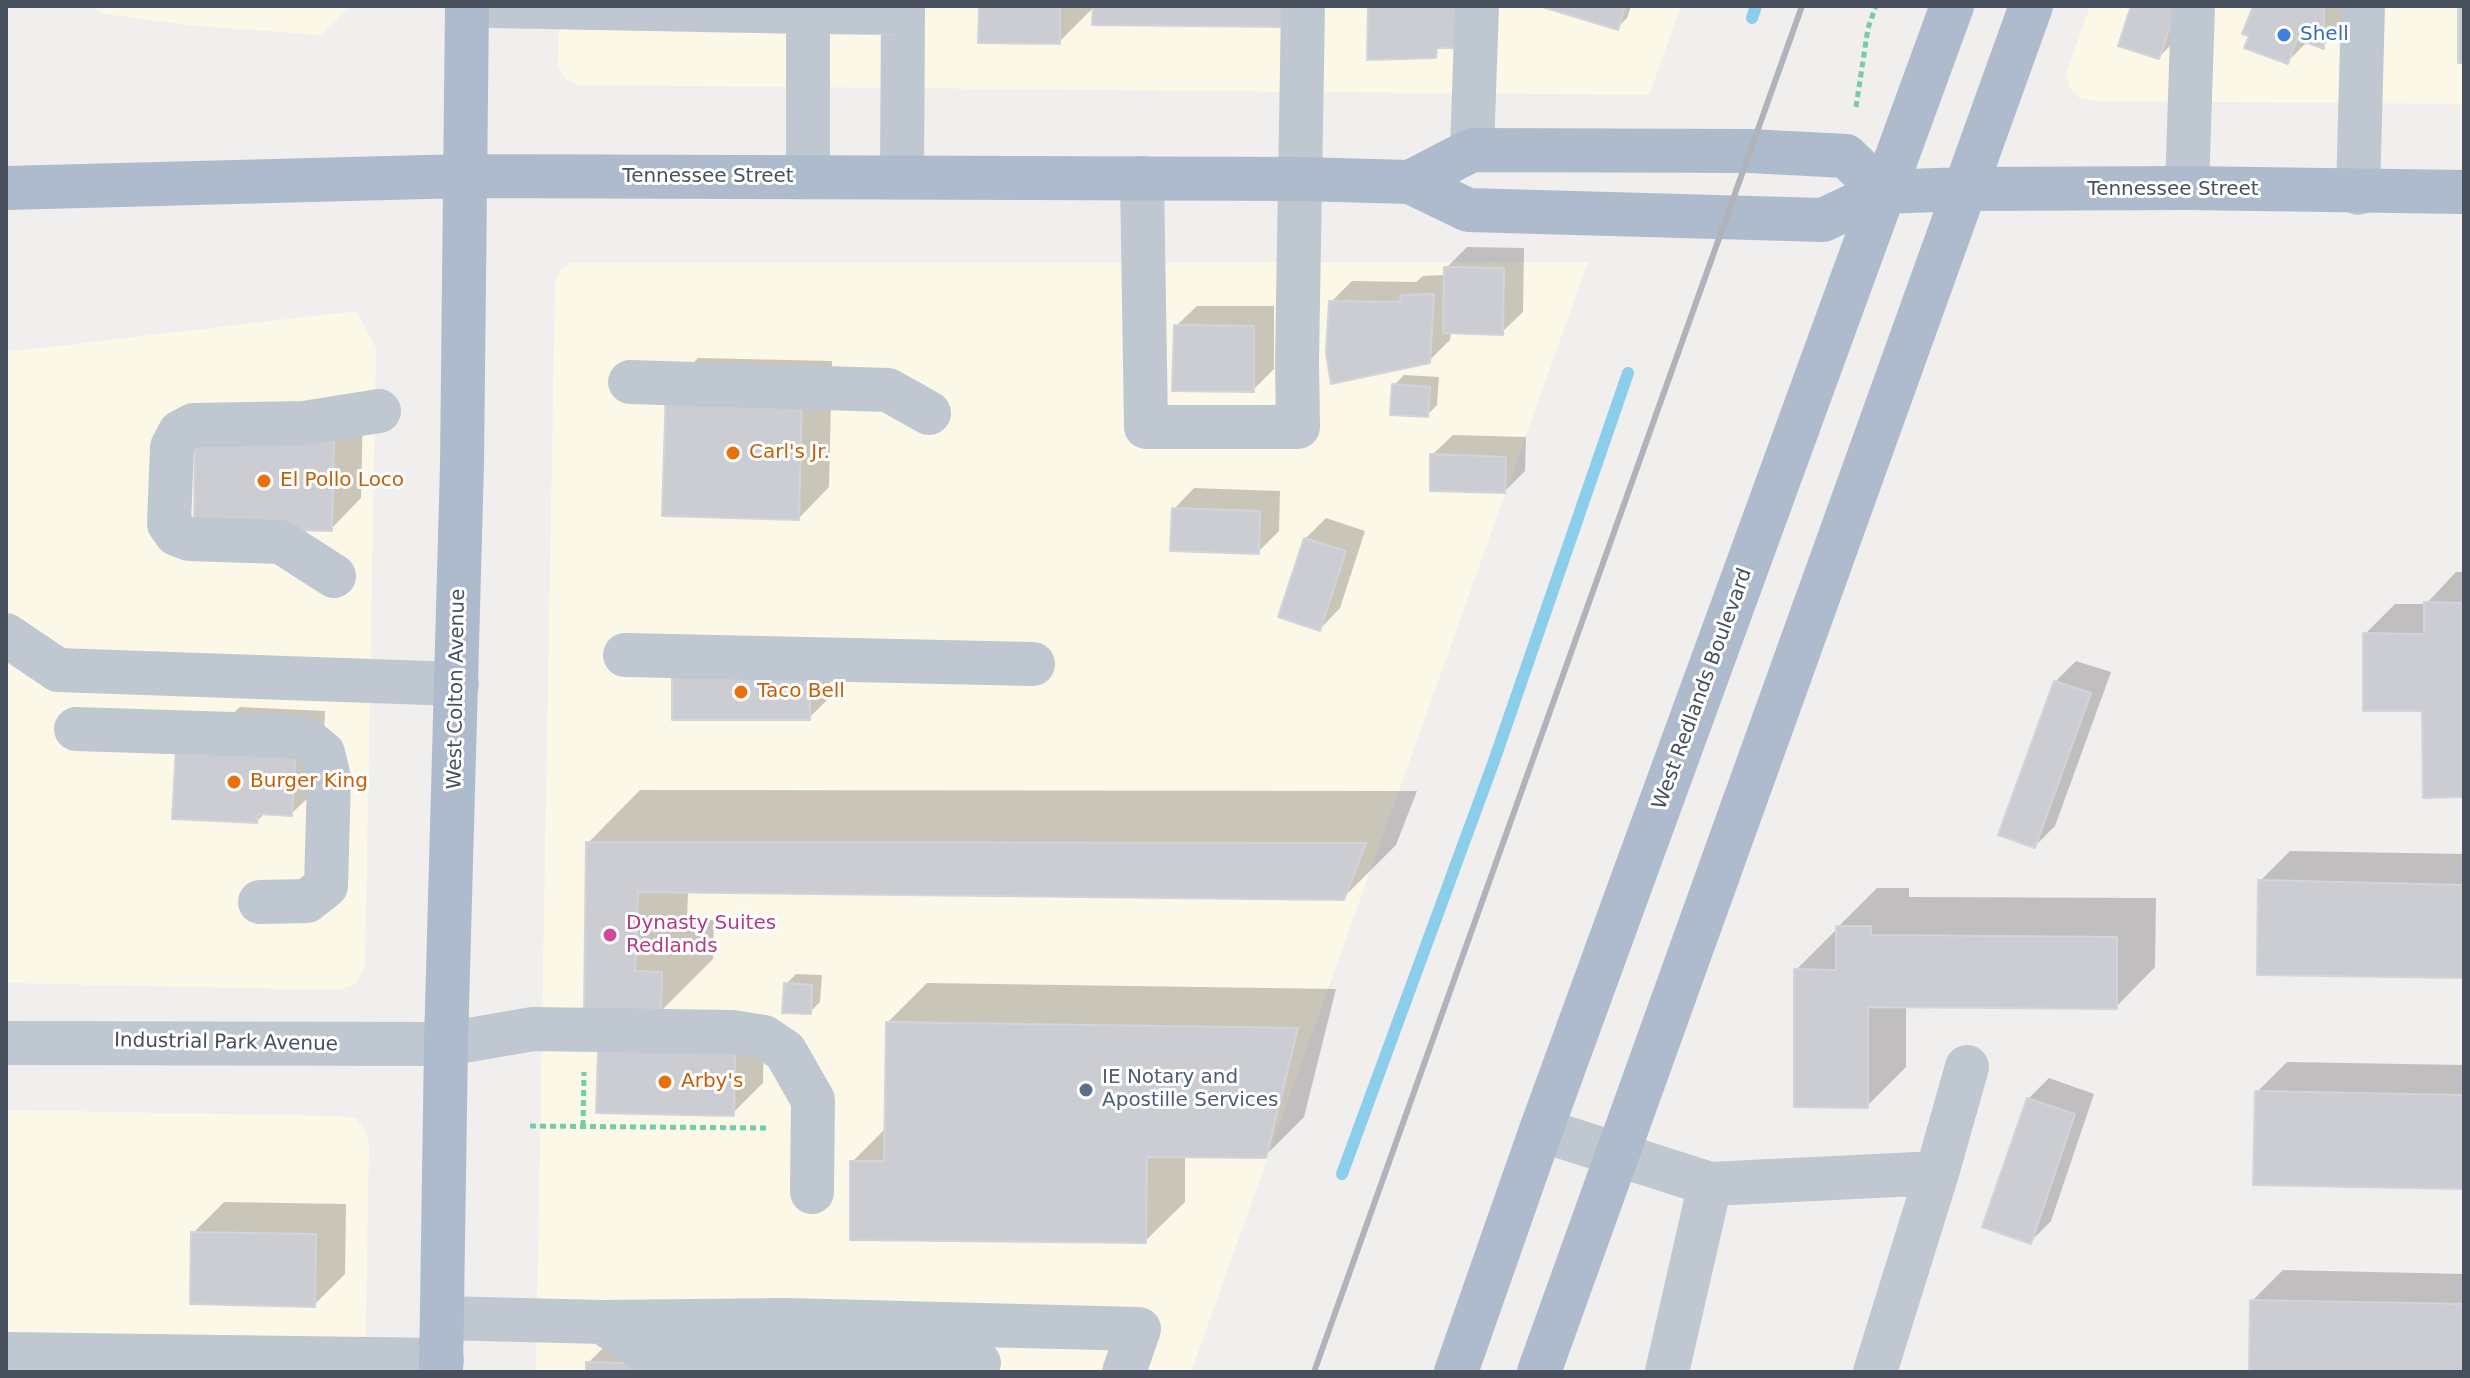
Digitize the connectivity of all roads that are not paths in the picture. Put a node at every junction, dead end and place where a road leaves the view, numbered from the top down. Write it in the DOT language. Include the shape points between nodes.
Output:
graph roads {
  1 [pos="467,6"];
  2 [pos="491,6"];
  3 [pos="1303,6"];
  4 [pos="1477,6"];
  5 [pos="1952,6"];
  6 [pos="2031,6"];
  7 [pos="2193,6"];
  8 [pos="2363,6"];
  9 [pos="903,10"];
  10 [pos="808,12"];
  11 [pos="1472,150"];
  12 [pos="464,176"];
  13 [pos="808,177"];
  14 [pos="902,177"];
  15 [pos="1142,178"];
  16 [pos="1300,179"];
  17 [pos="1410,182"];
  18 [pos="6,188"];
  19 [pos="2187,188"];
  20 [pos="1964,189"];
  21 [pos="1883,192"];
  22 [pos="2464,192"];
  23 [pos="2358,193"];
  24 [pos="630,382"];
  25 [pos="379,411"];
  26 [pos="929,413"];
  27 [pos="334,576"];
  28 [pos="6,635"];
  29 [pos="625,655"];
  30 [pos="1033,664"];
  31 [pos="457,684"];
  32 [pos="76,729"];
  33 [pos="260,902"];
  34 [pos="6,1043"];
  35 [pos="446,1044"];
  36 [pos="1967,1067"];
  37 [pos="1541,1130"];
  38 [pos="1617,1155"];
  39 [pos="1937,1173"];
  40 [pos="1710,1184"];
  41 [pos="812,1192"];
  42 [pos="442,1350"];
  43 [pos="980,1353"];
  44 [pos="6,1354"];
  45 [pos="1124,1372"];
  46 [pos="1456,1372"];
  47 [pos="1539,1372"];
  48 [pos="1667,1372"];
  49 [pos="1875,1372"];
  1 -- 12 [label="main road, West Colton Avenue"];
  2 -- 10 [label="street"];
  3 -- 16 [label="street"];
  4 -- 11 [label="street"];
  5 -- 21 [label="main road, West Redlands Boulevard"];
  6 -- 20 [label="main road"];
  7 -- 19 [label="street"];
  8 -- 23 [label="street"];
  9 -- 10 [label="street"];
  9 -- 14 [label="street"];
  10 -- 13 [label="street"];
  11 -- 17 [label="main road, Tennessee Street"];
  11 -- 21 [label="main road, Tennessee Street" via="1846,156"];
  12 -- 13 [label="main road, Tennessee Street"];
  12 -- 18 [label="main road, Tennessee Street"];
  12 -- 31 [label="main road, West Colton Avenue"];
  13 -- 14 [label="main road, Tennessee Street"];
  14 -- 15 [label="main road, Tennessee Street"];
  15 -- 16 [label="main road, Tennessee Street"];
  15 -- 16 [label="street" via="1146,427 1298,427"];
  16 -- 17 [label="main road, Tennessee Street"];
  17 -- 21 [label="main road, Tennessee Street" via="1468,210 1809,220 1823,220"];
  19 -- 20 [label="main road, Tennessee Street"];
  19 -- 23 [label="main road, Tennessee Street"];
  20 -- 21 [label="main road, Tennessee Street"];
  20 -- 38 [label="main road"];
  21 -- 37 [label="main road, West Redlands Boulevard"];
  22 -- 23 [label="main road, Tennessee Street"];
  24 -- 26 [label="street" via="888,390"];
  25 -- 27 [label="street" via="304,423 193,425 180,432 172,447 169,524 176,534 281,542"];
  28 -- 31 [label="street" via="58,670"];
  29 -- 30 [label="street"];
  31 -- 35 [label="main road, West Colton Avenue"];
  32 -- 33 [label="street" via="295,736 323,753 329,778 326,886 307,901"];
  34 -- 35 [label="street, Industrial Park Avenue"];
  35 -- 41 [label="street, Industrial Park Avenue" via="533,1029 764,1037 785,1051 813,1100"];
  35 -- 42 [label="main road, West Colton Avenue"];
  36 -- 39 [label="street"];
  37 -- 38 [label="street"];
  37 -- 46 [label="main road, West Redlands Boulevard"];
  38 -- 40 [label="street"];
  38 -- 47 [label="main road"];
  39 -- 40 [label="street"];
  39 -- 49 [label="street"];
  40 -- 48 [label="street"];
  42 -- 43 [label="street" via="602,1322 786,1320"];
  42 -- 44 [label="street"];
  43 -- 45 [label="street" via="1139,1329"];
}
